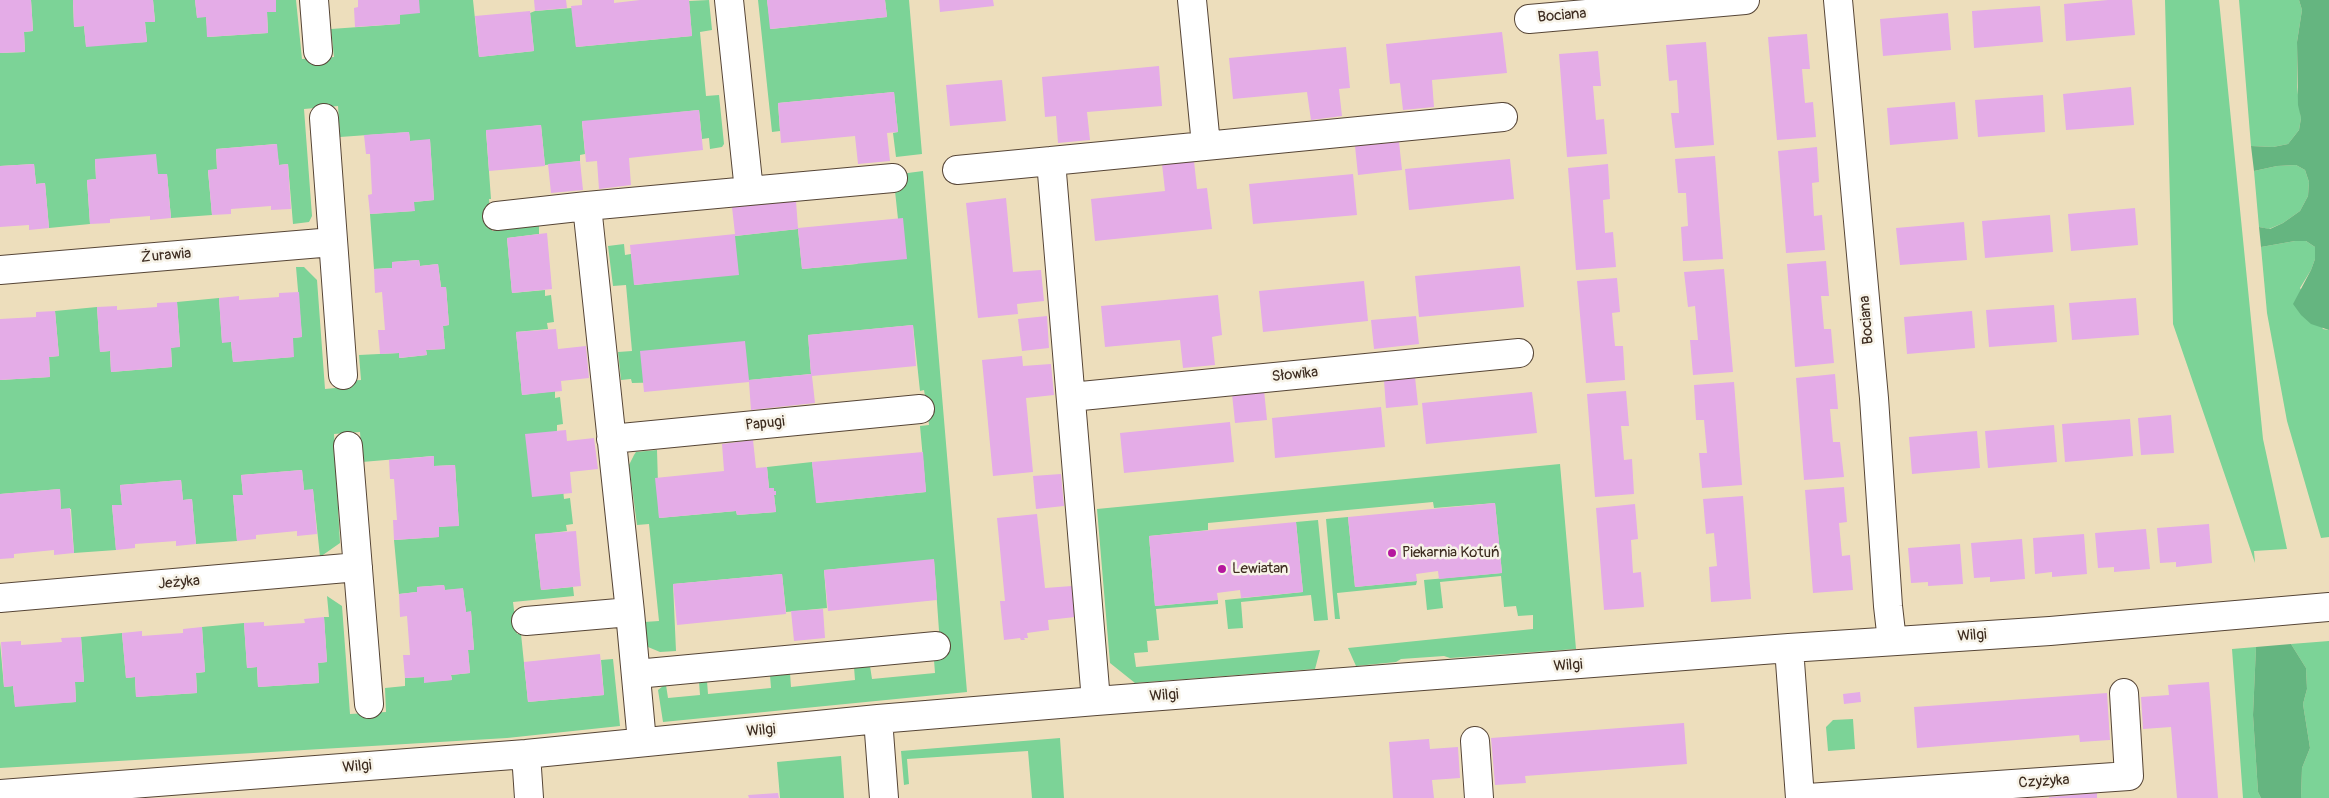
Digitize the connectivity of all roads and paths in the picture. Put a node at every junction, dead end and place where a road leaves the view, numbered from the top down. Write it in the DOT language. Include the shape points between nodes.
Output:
graph roads {
  1 [pos="314,0"];
  2 [pos="729,0"];
  3 [pos="1192,0"];
  4 [pos="1745,0"];
  5 [pos="1838,0"];
  6 [pos="1529,19"];
  7 [pos="318,51"];
  8 [pos="1503,117"];
  9 [pos="324,118"];
  10 [pos="1206,146"];
  11 [pos="1051,161"];
  12 [pos="957,170"];
  13 [pos="893,178"];
  14 [pos="749,191"];
  15 [pos="587,206"];
  16 [pos="497,216"];
  17 [pos="333,242"];
  18 [pos="0,270"];
  19 [pos="1519,353"];
  20 [pos="343,375"];
  21 [pos="1072,397"];
  22 [pos="920,409"];
  23 [pos="611,439"];
  24 [pos="348,446"];
  25 [pos="358,567"];
  26 [pos="0,598"];
  27 [pos="2329,607"];
  28 [pos="630,612"];
  29 [pos="526,621"];
  30 [pos="1892,641"];
  31 [pos="936,646"];
  32 [pos="1789,648"];
  33 [pos="636,674"];
  34 [pos="2124,693"];
  35 [pos="1096,701"];
  36 [pos="369,704"];
  37 [pos="878,719"];
  38 [pos="1476,741"];
  39 [pos="642,742"];
  40 [pos="526,754"];
  41 [pos="2130,787"];
  42 [pos="87,793"];
  43 [pos="1958,793"];
  44 [pos="0,794"];
  45 [pos="529,798"];
  46 [pos="884,798"];
  47 [pos="1479,798"];
  48 [pos="1800,798"];
  49 [pos="1808,798"];
  1 -- 7 [label="street"];
  2 -- 14 [label="street"];
  3 -- 10 [label="street"];
  4 -- 6 [label="street, Bociana"];
  5 -- 30 [label="street, Bociana"];
  8 -- 10 [label="street"];
  9 -- 17 [label="street"];
  10 -- 11 [label="street"];
  11 -- 12 [label="street"];
  11 -- 21 [label="street"];
  13 -- 14 [label="street"];
  14 -- 15 [label="street"];
  15 -- 16 [label="street"];
  15 -- 23 [label="street"];
  17 -- 18 [label="street, Żurawia"];
  17 -- 20 [label="street"];
  19 -- 21 [label="street, Słowika"];
  21 -- 35 [label="street"];
  22 -- 23 [label="street, Papugi"];
  23 -- 28 [label="street"];
  24 -- 25 [label="street"];
  25 -- 26 [label="street, Jeżyka"];
  25 -- 36 [label="street"];
  27 -- 30 [label="street, Wilgi"];
  28 -- 29 [label="street"];
  28 -- 33 [label="street"];
  30 -- 32 [label="street, Wilgi"];
  31 -- 33 [label="street"];
  32 -- 35 [label="street, Wilgi"];
  32 -- 48 [label="street"];
  33 -- 39 [label="street"];
  34 -- 41 [label="street, Czyżyka"];
  35 -- 37 [label="street, Wilgi"];
  37 -- 39 [label="street, Wilgi"];
  37 -- 46 [label="street"];
  38 -- 47 [label="street"];
  39 -- 40 [label="street, Wilgi"];
  40 -- 42 [label="street, Wilgi"];
  40 -- 45 [label="street"];
  41 -- 43 [label="street, Czyżyka"];
  42 -- 44 [label="street, Wilgi"];
  43 -- 49 [label="street, Czyżyka"];
}
